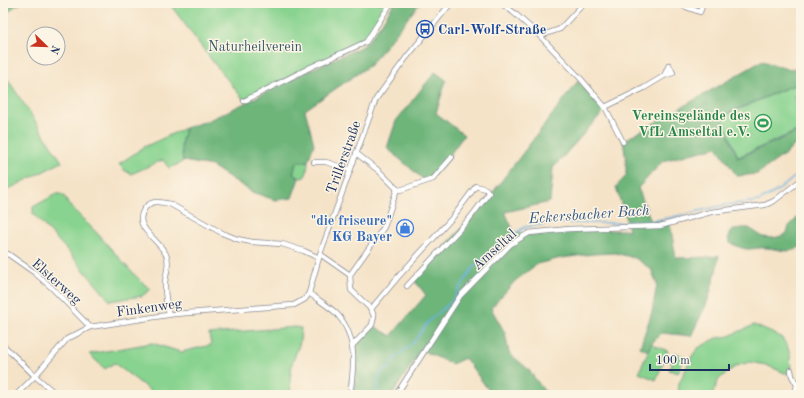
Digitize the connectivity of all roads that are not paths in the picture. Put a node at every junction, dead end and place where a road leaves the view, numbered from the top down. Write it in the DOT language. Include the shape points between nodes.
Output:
graph roads {
  1 [pos="391,3"];
  2 [pos="451,3"];
  3 [pos="501,3"];
  4 [pos="584,3"];
  5 [pos="675,3"];
  6 [pos="703,3"];
  7 [pos="540,36"];
  8 [pos="664,76"];
  9 [pos="244,101"];
  10 [pos="606,107"];
  11 [pos="623,142"];
  12 [pos="356,153"];
  13 [pos="452,158"];
  14 [pos="314,162"];
  15 [pos="350,170"];
  16 [pos="801,180"];
  17 [pos="397,189"];
  18 [pos="6,255"];
  19 [pos="320,256"];
  20 [pos="350,275"];
  21 [pos="407,286"];
  22 [pos="309,293"];
  23 [pos="371,309"];
  24 [pos="169,315"];
  25 [pos="90,327"];
  26 [pos="352,345"];
  27 [pos="3,346"];
  28 [pos="791,370"];
  29 [pos="35,376"];
  30 [pos="16,395"];
  31 [pos="57,395"];
  32 [pos="350,395"];
  33 [pos="396,395"];
  34 [pos="795,395"];
  1 -- 9 [label="street" via="366,42"];
  2 -- 12 [label="street, Trillerstraße" via="376,99"];
  3 -- 7 [label="street"];
  4 -- 7 [label="street" via="560,29"];
  5 -- 6 [label="street" via="700,12"];
  7 -- 10 [label="street"];
  8 -- 10 [label="street"];
  10 -- 11 [label="street"];
  12 -- 15 [label="street, Trillerstraße"];
  12 -- 17 [label="street"];
  13 -- 17 [label="street" via="433,179"];
  14 -- 15 [label="street" via="326,162"];
  15 -- 19 [label="street, Trillerstraße"];
  16 -- 33 [label="street, Amseltal" via="765,205 711,212 660,226 529,233 511,244 460,296"];
  17 -- 20 [label="street" via="384,227"];
  18 -- 25 [label="street, Elsterweg" via="35,273"];
  19 -- 20 [label="street"];
  19 -- 22 [label="street, Trillerstraße"];
  19 -- 24 [label="street" via="282,244 237,239 170,204 154,202 147,206 141,221 167,256 169,268 164,288"];
  20 -- 23 [label="street" via="351,290"];
  21 -- 23 [label="street" via="470,218 488,193 486,189 476,186 453,217"];
  22 -- 24 [label="street, Finkenweg" via="305,299 294,305"];
  22 -- 26 [label="street" via="337,314 348,330"];
  23 -- 26 [label="street" via="374,316 372,325"];
  24 -- 25 [label="street, Finkenweg"];
  25 -- 29 [label="street, Finkenweg" via="67,339"];
  26 -- 32 [label="street"];
  27 -- 29 [label="street"];
  28 -- 34 [label="street" via="797,384"];
  29 -- 30 [label="street, Finkenweg"];
  29 -- 31 [label="street"];
}
